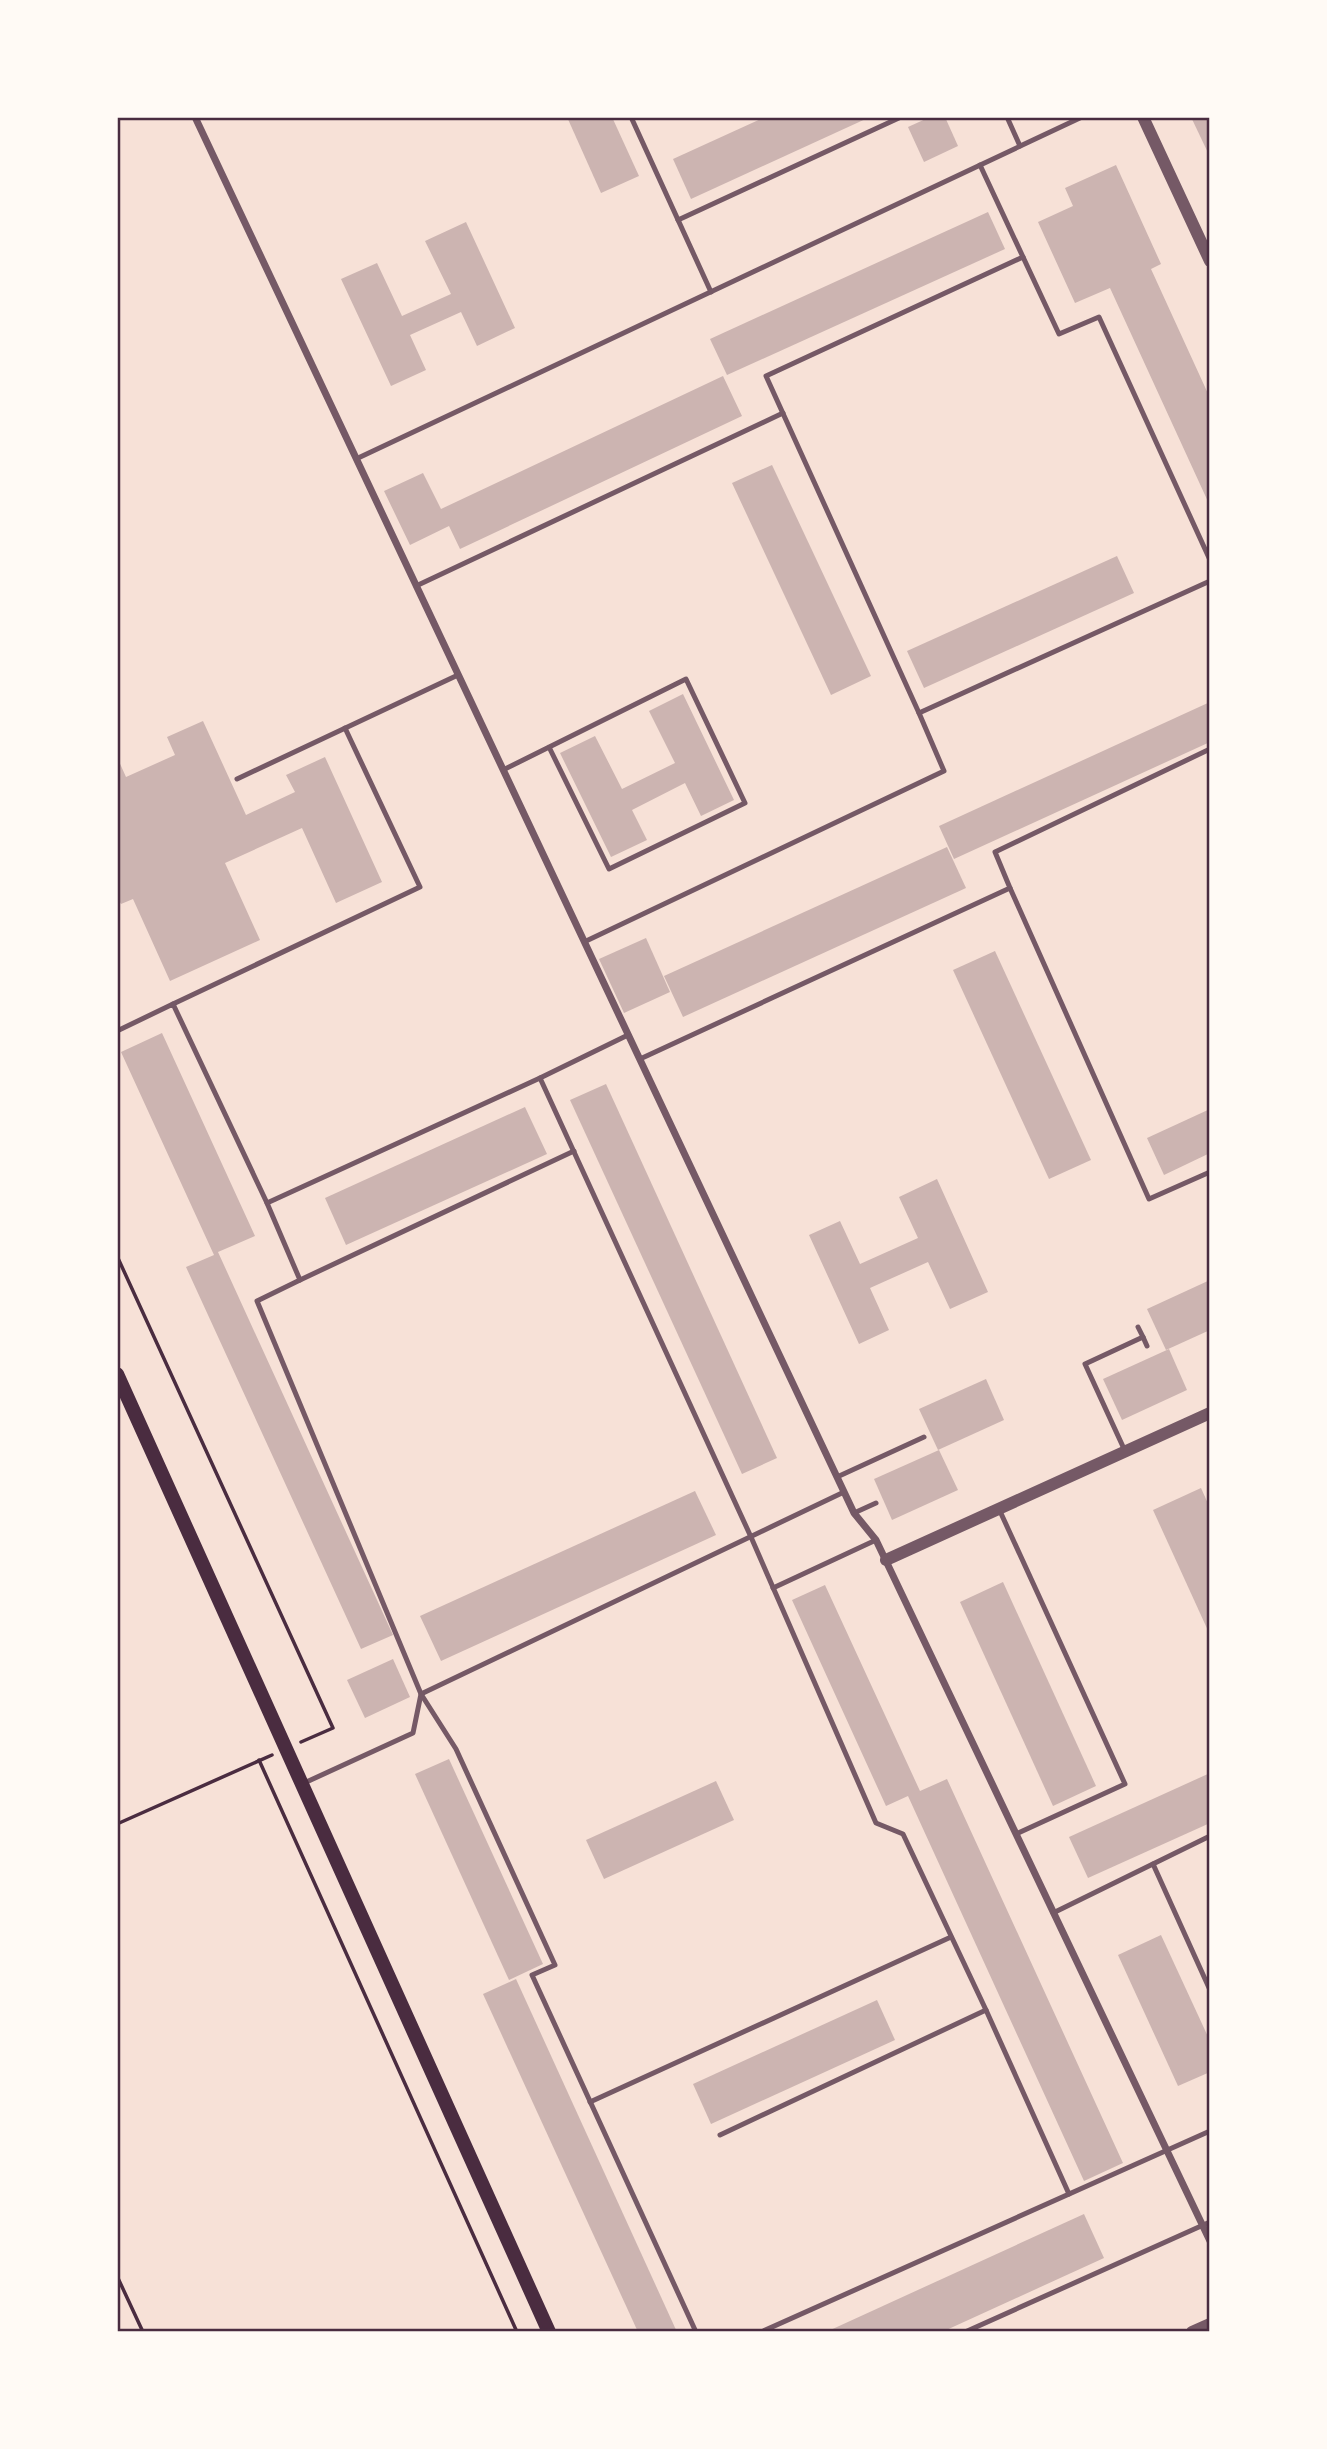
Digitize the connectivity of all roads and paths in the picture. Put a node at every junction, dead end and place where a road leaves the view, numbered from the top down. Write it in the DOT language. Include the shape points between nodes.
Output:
graph roads {
  1 [pos="195,117"];
  2 [pos="631,117"];
  3 [pos="901,117"];
  4 [pos="1007,117"];
  5 [pos="1082,117"];
  6 [pos="1143,117"];
  7 [pos="1020,146"];
  8 [pos="980,165"];
  9 [pos="678,220"];
  10 [pos="1023,257"];
  11 [pos="1210,261"];
  12 [pos="711,292"];
  13 [pos="783,413"];
  14 [pos="356,459"];
  15 [pos="1210,560"];
  16 [pos="1210,581"];
  17 [pos="416,586"];
  18 [pos="458,675"];
  19 [pos="919,713"];
  20 [pos="345,728"];
  21 [pos="549,747"];
  22 [pos="1210,749"];
  23 [pos="503,770"];
  24 [pos="237,779"];
  25 [pos="1010,888"];
  26 [pos="584,942"];
  27 [pos="173,1004"];
  28 [pos="117,1031"];
  29 [pos="628,1035"];
  30 [pos="640,1059"];
  31 [pos="540,1078"];
  32 [pos="574,1151"];
  33 [pos="1210,1172"];
  34 [pos="267,1203"];
  35 [pos="117,1256"];
  36 [pos="300,1280"];
  37 [pos="1138,1327"];
  38 [pos="1143,1337"];
  39 [pos="1147,1346"];
  40 [pos="117,1374"];
  41 [pos="1210,1413"];
  42 [pos="924,1437"];
  43 [pos="1125,1451"];
  44 [pos="837,1477"];
  45 [pos="844,1492"];
  46 [pos="877,1503"];
  47 [pos="999,1508"];
  48 [pos="854,1513"];
  49 [pos="751,1536"];
  50 [pos="876,1540"];
  51 [pos="886,1560"];
  52 [pos="773,1588"];
  53 [pos="421,1694"];
  54 [pos="286,1749"];
  55 [pos="259,1760"];
  56 [pos="302,1784"];
  57 [pos="117,1824"];
  58 [pos="1016,1834"];
  59 [pos="1210,1836"];
  60 [pos="1153,1864"];
  61 [pos="1053,1913"];
  62 [pos="951,1937"];
  63 [pos="1210,1990"];
  64 [pos="986,2010"];
  65 [pos="590,2102"];
  66 [pos="1210,2131"];
  67 [pos="720,2135"];
  68 [pos="1167,2151"];
  69 [pos="1069,2194"];
  70 [pos="1206,2223"];
  71 [pos="1210,2241"];
  72 [pos="117,2276"];
  73 [pos="1210,2324"];
  74 [pos="143,2332"];
  75 [pos="517,2332"];
  76 [pos="549,2332"];
  77 [pos="696,2332"];
  78 [pos="761,2332"];
  79 [pos="965,2332"];
  80 [pos="1192,2332"];
  1 -- 14 [label="street"];
  2 -- 9 [label="lane"];
  3 -- 9 [label="lane"];
  4 -- 7 [label="lane"];
  5 -- 7 [label="lane"];
  6 -- 11 [label="street"];
  7 -- 8 [label="lane"];
  8 -- 10 [label="lane"];
  8 -- 12 [label="lane"];
  9 -- 12 [label="lane"];
  10 -- 13 [label="lane" via="766,376"];
  10 -- 15 [label="lane" via="1059,334 1099,317"];
  12 -- 14 [label="lane"];
  13 -- 17 [label="lane"];
  13 -- 19 [label="lane"];
  14 -- 17 [label="street"];
  16 -- 19 [label="lane"];
  17 -- 18 [label="street"];
  18 -- 20 [label="lane"];
  18 -- 23 [label="street"];
  19 -- 26 [label="lane" via="944,771"];
  20 -- 24 [label="lane"];
  20 -- 27 [label="lane" via="420,887"];
  21 -- 21 [label="lane" via="686,679 745,803 609,869"];
  21 -- 23 [label="lane"];
  22 -- 25 [label="lane" via="995,852"];
  23 -- 26 [label="street"];
  25 -- 30 [label="lane"];
  25 -- 33 [label="lane" via="1149,1199"];
  26 -- 29 [label="street"];
  27 -- 28 [label="lane"];
  27 -- 34 [label="lane"];
  29 -- 30 [label="street"];
  29 -- 31 [label="lane"];
  30 -- 44 [label="street"];
  31 -- 32 [label="lane"];
  31 -- 34 [label="lane"];
  32 -- 36 [label="lane"];
  32 -- 49 [label="lane"];
  34 -- 36 [label="lane"];
  35 -- 54 [label="path" via="333,1728"];
  36 -- 53 [label="lane" via="257,1301"];
  37 -- 38 [label="lane"];
  38 -- 39 [label="lane"];
  38 -- 43 [label="lane" via="1085,1364"];
  40 -- 54 [label="main road"];
  41 -- 43 [label="street"];
  42 -- 44 [label="lane"];
  43 -- 47 [label="street"];
  44 -- 45 [label="street"];
  45 -- 48 [label="street"];
  45 -- 49 [label="lane"];
  46 -- 48 [label="lane"];
  47 -- 51 [label="street"];
  47 -- 58 [label="lane" via="1125,1784"];
  48 -- 50 [label="street"];
  49 -- 52 [label="lane"];
  49 -- 53 [label="lane"];
  50 -- 51 [label="street"];
  50 -- 52 [label="lane"];
  51 -- 58 [label="street"];
  52 -- 62 [label="lane" via="876,1823 902,1834"];
  53 -- 56 [label="lane" via="413,1733"];
  53 -- 65 [label="lane" via="456,1749 555,1965 532,1975"];
  54 -- 55 [label="path"];
  54 -- 56 [label="main road"];
  55 -- 57 [label="path"];
  55 -- 75 [label="path"];
  56 -- 76 [label="main road"];
  58 -- 61 [label="street"];
  59 -- 60 [label="lane"];
  60 -- 61 [label="lane"];
  60 -- 63 [label="lane"];
  61 -- 68 [label="street"];
  62 -- 64 [label="lane"];
  62 -- 65 [label="lane"];
  64 -- 67 [label="lane"];
  64 -- 69 [label="lane"];
  65 -- 77 [label="lane"];
  66 -- 68 [label="lane"];
  68 -- 69 [label="lane"];
  68 -- 70 [label="street"];
  69 -- 78 [label="lane"];
  70 -- 71 [label="street"];
  70 -- 79 [label="lane"];
  72 -- 74 [label="path"];
  73 -- 80 [label="street"];
}
